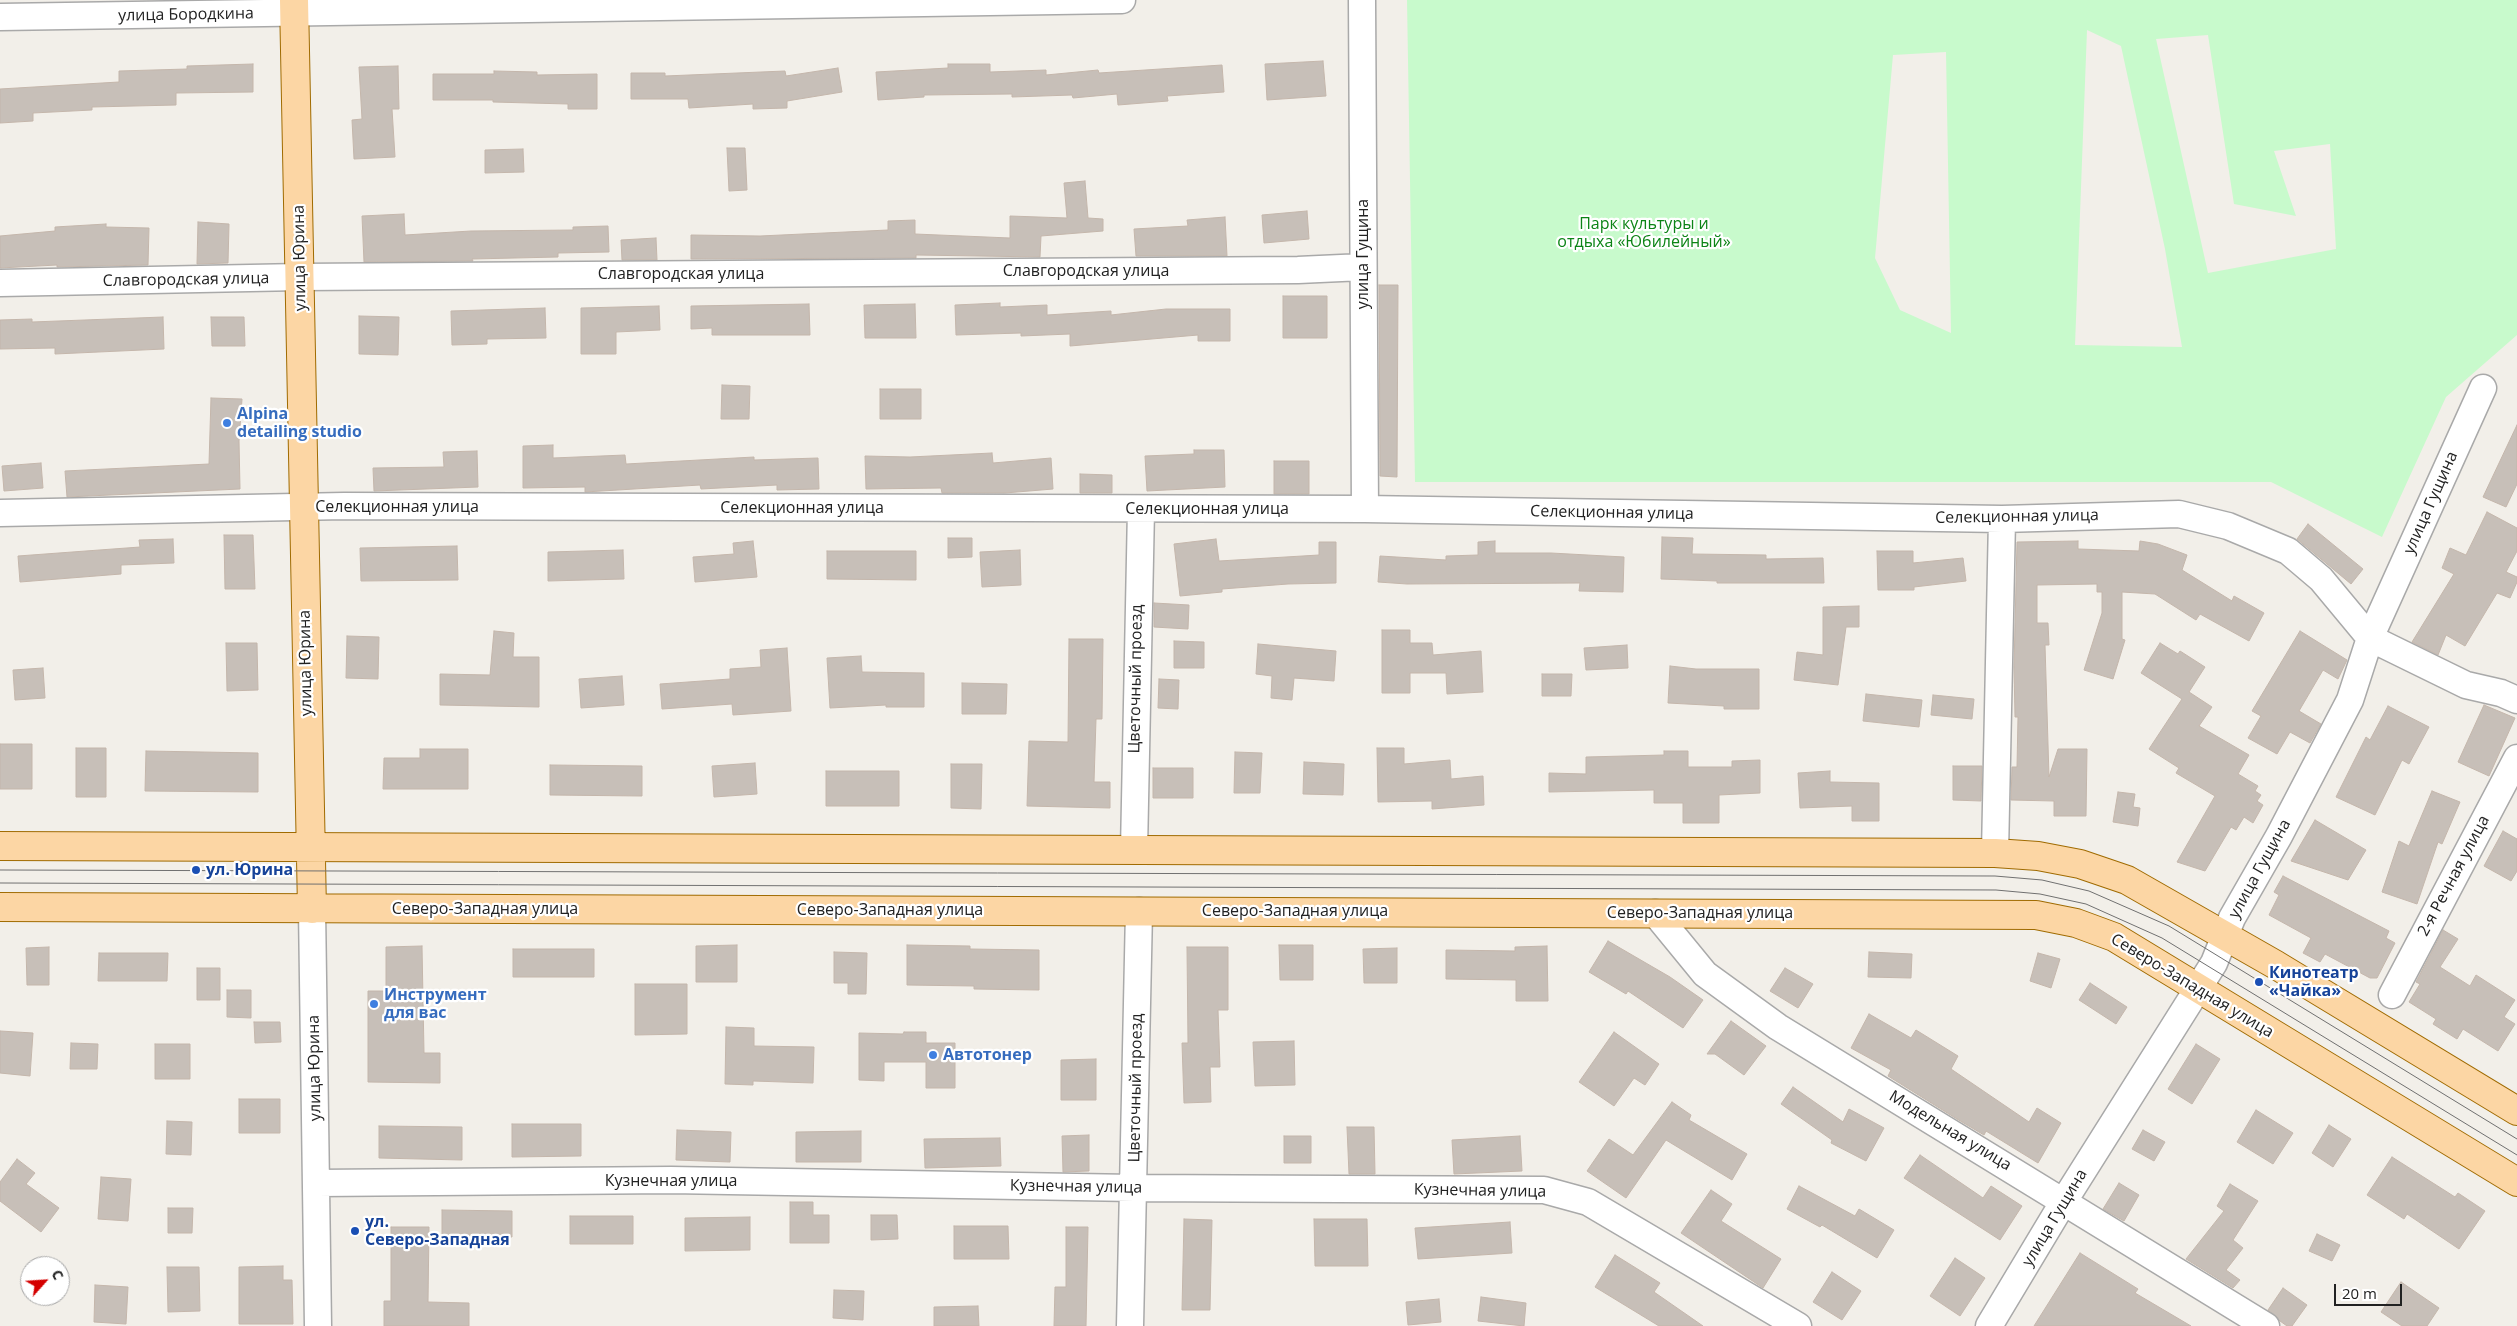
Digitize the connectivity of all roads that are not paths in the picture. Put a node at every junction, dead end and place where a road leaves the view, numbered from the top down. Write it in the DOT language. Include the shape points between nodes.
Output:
graph roads {
  1 [pos="1122,0"];
  2 [pos="1362,0"];
  3 [pos="294,6"];
  4 [pos="0,17"];
  5 [pos="1363,267"];
  6 [pos="300,277"];
  7 [pos="0,283"];
  8 [pos="2483,388"];
  9 [pos="304,507"];
  10 [pos="1141,509"];
  11 [pos="1365,509"];
  12 [pos="0,513"];
  13 [pos="2002,519"];
  14 [pos="2370,638"];
  15 [pos="2517,700"];
  16 [pos="2517,758"];
  17 [pos="0,846"];
  18 [pos="310,847"];
  19 [pos="1134,850"];
  20 [pos="1994,853"];
  21 [pos="0,907"];
  22 [pos="312,909"];
  23 [pos="1139,911"];
  24 [pos="1655,913"];
  25 [pos="2225,936"];
  26 [pos="2198,989"];
  27 [pos="2392,995"];
  28 [pos="2517,1111"];
  29 [pos="2517,1182"];
  30 [pos="318,1183"];
  31 [pos="1134,1188"];
  32 [pos="2064,1200"];
  33 [pos="318,1326"];
  34 [pos="1130,1326"];
  35 [pos="1798,1326"];
  36 [pos="1990,1326"];
  37 [pos="2266,1326"];
  1 -- 3 [label="street, улица Бородкина"];
  2 -- 5 [label="street, улица Гущина"];
  3 -- 4 [label="street, улица Бородкина"];
  3 -- 6 [label="main road, улица Юрина"];
  5 -- 6 [label="street, Славгородская улица"];
  5 -- 11 [label="street, улица Гущина"];
  6 -- 7 [label="street, Славгородская улица"];
  6 -- 9 [label="main road, улица Юрина"];
  8 -- 14 [label="street, улица Гущина"];
  9 -- 10 [label="street, Селекционная улица"];
  9 -- 12 [label="street, Селекционная улица"];
  9 -- 18 [label="main road, улица Юрина"];
  10 -- 11 [label="street, Селекционная улица"];
  10 -- 19 [label="street, Цветочный проезд"];
  11 -- 13 [label="street, Селекционная улица"];
  13 -- 14 [label="street, Селекционная улица" via="2180,514 2228,526 2288,551 2321,578"];
  13 -- 20 [label="street"];
  14 -- 15 [label="street" via="2466,685"];
  14 -- 25 [label="street, улица Гущина" via="2350,700"];
  16 -- 27 [label="street, 2-я Речная улица"];
  17 -- 18 [label="main road"];
  18 -- 19 [label="main road"];
  18 -- 22 [label="main road, улица Юрина"];
  19 -- 20 [label="main road"];
  20 -- 25 [label="main road" via="2038,856 2080,864 2127,880"];
  21 -- 22 [label="main road, Северо-Западная улица"];
  22 -- 23 [label="main road, Северо-Западная улица"];
  22 -- 30 [label="street, улица Юрина"];
  23 -- 24 [label="main road, Северо-Западная улица"];
  23 -- 31 [label="street, Цветочный проезд"];
  24 -- 26 [label="main road, Северо-Западная улица" via="2036,915 2076,923 2114,937"];
  24 -- 32 [label="street, Модельная улица" via="1705,974 1778,1027"];
  25 -- 26 [label="street, улица Гущина"];
  25 -- 28 [label="main road"];
  26 -- 29 [label="main road, Северо-Западная улица"];
  26 -- 32 [label="street, улица Гущина"];
  30 -- 31 [label="street, Кузнечная улица" via="671,1180"];
  30 -- 33 [label="street, улица Юрина"];
  31 -- 34 [label="street, Цветочный проезд"];
  31 -- 35 [label="street, Кузнечная улица" via="1544,1190 1588,1202"];
  32 -- 36 [label="street, улица Гущина"];
  32 -- 37 [label="street, Модельная улица"];
}
